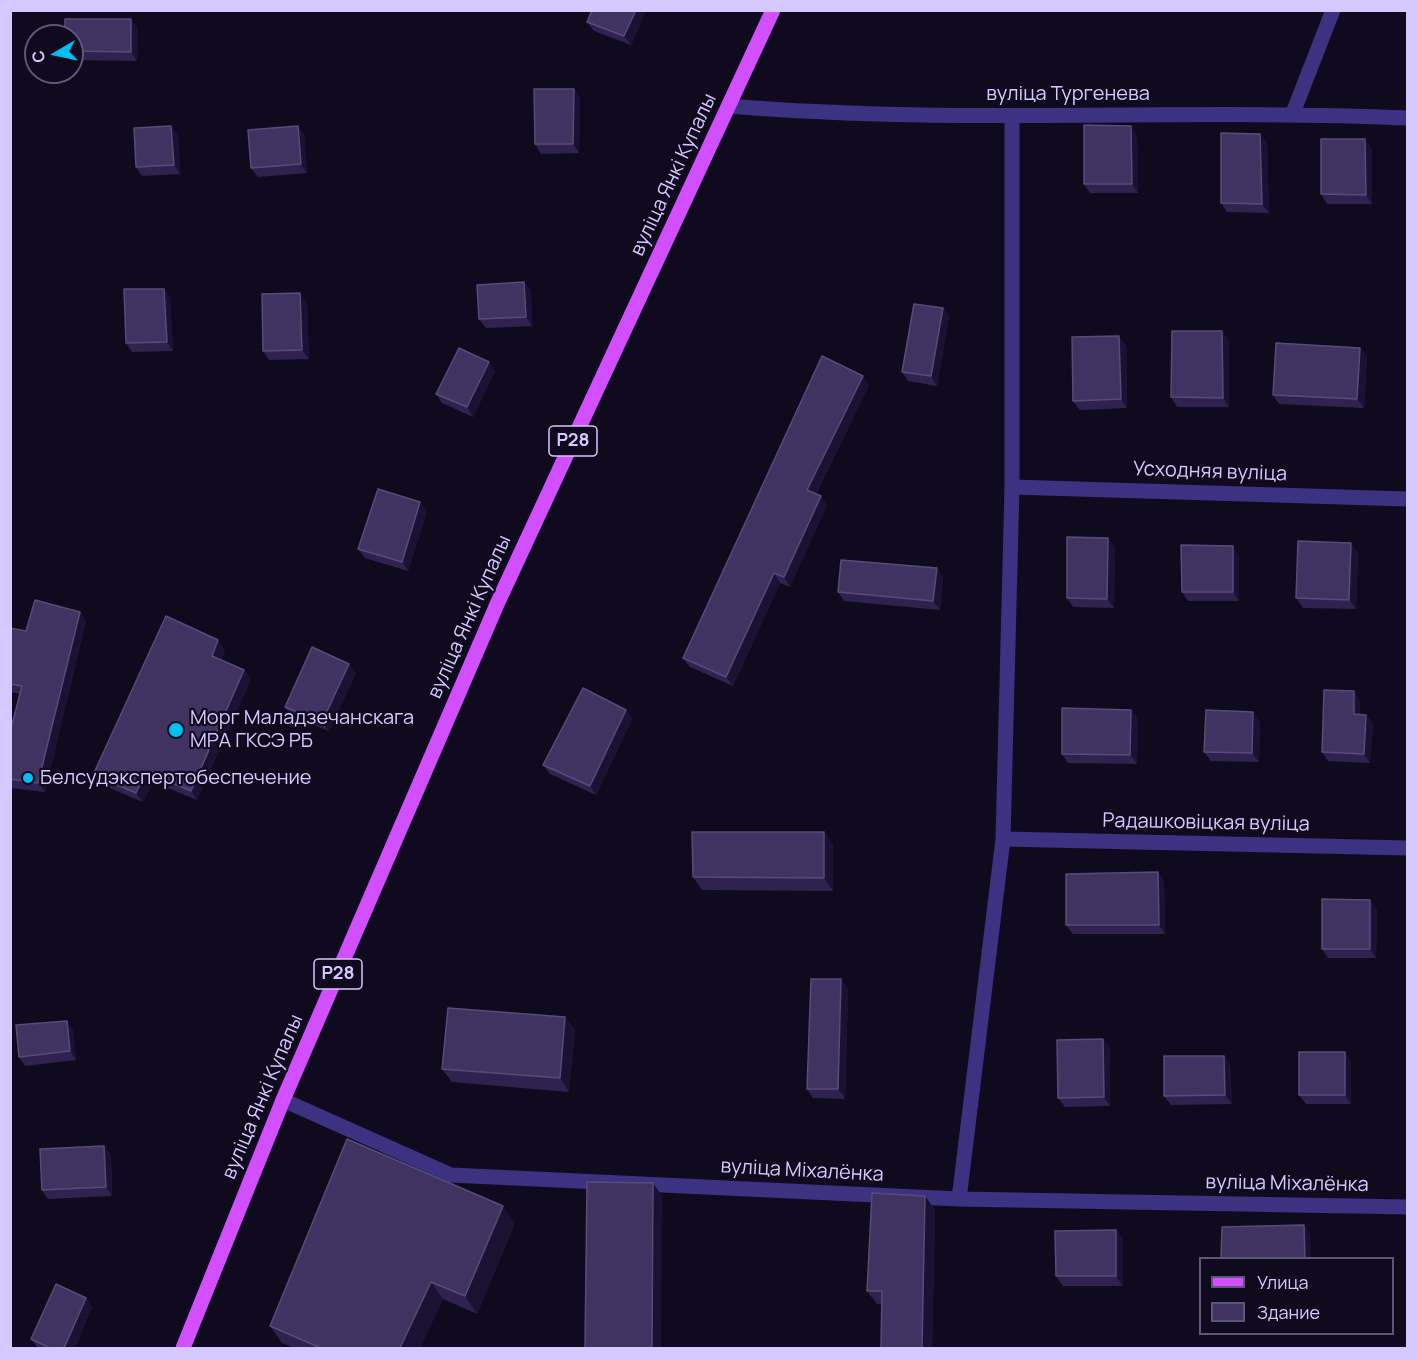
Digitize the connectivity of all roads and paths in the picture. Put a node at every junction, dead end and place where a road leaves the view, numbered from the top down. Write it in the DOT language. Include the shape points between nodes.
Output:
graph roads {
  1 [pos="773,10"];
  2 [pos="1333,10"];
  3 [pos="729,106"];
  4 [pos="1293,113"];
  5 [pos="1012,116"];
  6 [pos="1407,118"];
  7 [pos="1012,487"];
  8 [pos="1407,499"];
  9 [pos="1003,839"];
  10 [pos="1407,848"];
  11 [pos="283,1101"];
  12 [pos="959,1199"];
  13 [pos="1407,1207"];
  14 [pos="183,1348"];
  1 -- 3 [label="main road, вуліца Янкі Купалы / Р28"];
  2 -- 4 [label="street"];
  3 -- 5 [label="street, вуліца Тургенева"];
  3 -- 11 [label="main road, вуліца Янкі Купалы / Р28" via="498,602"];
  4 -- 5 [label="street, вуліца Тургенева"];
  4 -- 6 [label="street, вуліца Тургенева"];
  5 -- 7 [label="street"];
  7 -- 8 [label="street, Усходняя вуліца"];
  7 -- 9 [label="street"];
  9 -- 10 [label="street, Радашковіцкая вуліца"];
  9 -- 12 [label="street"];
  11 -- 12 [label="street, вуліца Міхалёнка" via="451,1175"];
  11 -- 14 [label="main road, вуліца Янкі Купалы / Р28"];
  12 -- 13 [label="street, вуліца Міхалёнка"];
}
